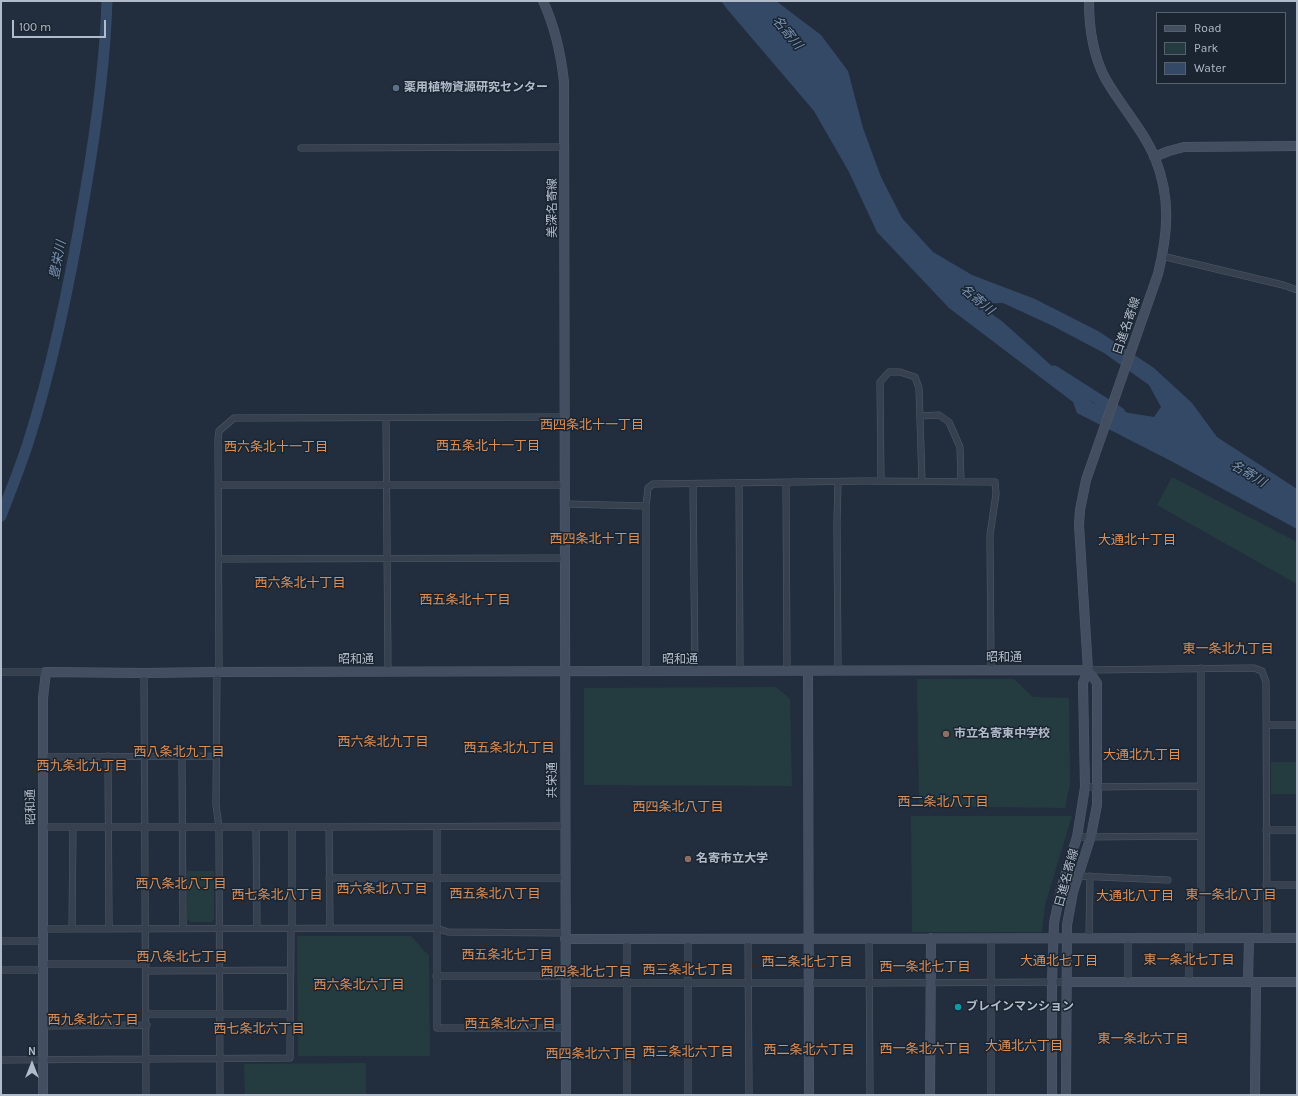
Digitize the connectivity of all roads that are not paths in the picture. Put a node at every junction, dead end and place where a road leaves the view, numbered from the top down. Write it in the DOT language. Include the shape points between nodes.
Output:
graph roads {
  1 [pos="544,1"];
  2 [pos="1089,1"];
  3 [pos="1297,146"];
  4 [pos="564,147"];
  5 [pos="301,148"];
  6 [pos="1154,157"];
  7 [pos="1162,256"];
  8 [pos="1297,290"];
  9 [pos="920,416"];
  10 [pos="565,417"];
  11 [pos="386,418"];
  12 [pos="922,481"];
  13 [pos="961,481"];
  14 [pos="838,482"];
  15 [pos="881,482"];
  16 [pos="739,483"];
  17 [pos="786,483"];
  18 [pos="386,484"];
  19 [pos="693,484"];
  20 [pos="219,485"];
  21 [pos="565,485"];
  22 [pos="565,504"];
  23 [pos="646,506"];
  24 [pos="565,558"];
  25 [pos="219,559"];
  26 [pos="386,559"];
  27 [pos="1201,668"];
  28 [pos="991,670"];
  29 [pos="1088,670"];
  30 [pos="565,671"];
  31 [pos="695,671"];
  32 [pos="740,671"];
  33 [pos="787,671"];
  34 [pos="808,671"];
  35 [pos="838,671"];
  36 [pos="1,672"];
  37 [pos="46,672"];
  38 [pos="218,672"];
  39 [pos="388,672"];
  40 [pos="646,672"];
  41 [pos="144,673"];
  42 [pos="1267,725"];
  43 [pos="1297,725"];
  44 [pos="108,756"];
  45 [pos="145,756"];
  46 [pos="182,756"];
  47 [pos="217,756"];
  48 [pos="42,757"];
  49 [pos="1201,786"];
  50 [pos="1084,787"];
  51 [pos="1097,788"];
  52 [pos="565,826"];
  53 [pos="43,827"];
  54 [pos="73,827"];
  55 [pos="109,827"];
  56 [pos="146,827"];
  57 [pos="182,827"];
  58 [pos="219,827"];
  59 [pos="256,827"];
  60 [pos="292,827"];
  61 [pos="329,827"];
  62 [pos="437,827"];
  63 [pos="1266,830"];
  64 [pos="1297,830"];
  65 [pos="1091,836"];
  66 [pos="1201,836"];
  67 [pos="1077,837"];
  68 [pos="1078,876"];
  69 [pos="1090,876"];
  70 [pos="437,877"];
  71 [pos="329,878"];
  72 [pos="565,878"];
  73 [pos="1168,880"];
  74 [pos="1297,885"];
  75 [pos="1266,886"];
  76 [pos="109,928"];
  77 [pos="146,928"];
  78 [pos="183,928"];
  79 [pos="219,928"];
  80 [pos="257,928"];
  81 [pos="291,928"];
  82 [pos="330,928"];
  83 [pos="436,928"];
  84 [pos="43,929"];
  85 [pos="72,929"];
  86 [pos="565,936"];
  87 [pos="627,938"];
  88 [pos="748,938"];
  89 [pos="809,938"];
  90 [pos="869,938"];
  91 [pos="930,938"];
  92 [pos="991,938"];
  93 [pos="1053,938"];
  94 [pos="1066,938"];
  95 [pos="1089,938"];
  96 [pos="1128,938"];
  97 [pos="1189,938"];
  98 [pos="1201,938"];
  99 [pos="1249,938"];
  100 [pos="1267,938"];
  101 [pos="1297,938"];
  102 [pos="688,939"];
  103 [pos="1,941"];
  104 [pos="43,941"];
  105 [pos="43,967"];
  106 [pos="146,968"];
  107 [pos="1,970"];
  108 [pos="220,970"];
  109 [pos="291,970"];
  110 [pos="436,976"];
  111 [pos="566,980"];
  112 [pos="991,982"];
  113 [pos="1052,982"];
  114 [pos="1066,982"];
  115 [pos="1128,982"];
  116 [pos="1189,982"];
  117 [pos="1252,982"];
  118 [pos="1297,982"];
  119 [pos="628,983"];
  120 [pos="687,983"];
  121 [pos="748,983"];
  122 [pos="809,983"];
  123 [pos="931,983"];
  124 [pos="870,984"];
  125 [pos="146,1014"];
  126 [pos="220,1014"];
  127 [pos="290,1014"];
  128 [pos="43,1026"];
  129 [pos="146,1026"];
  130 [pos="566,1028"];
  131 [pos="220,1058"];
  132 [pos="42,1059"];
  133 [pos="146,1059"];
  134 [pos="1,1060"];
  135 [pos="43,1095"];
  136 [pos="140,1095"];
  137 [pos="146,1095"];
  138 [pos="150,1095"];
  139 [pos="213,1095"];
  140 [pos="566,1095"];
  141 [pos="627,1095"];
  142 [pos="688,1095"];
  143 [pos="749,1095"];
  144 [pos="809,1095"];
  145 [pos="870,1095"];
  146 [pos="930,1095"];
  147 [pos="991,1095"];
  148 [pos="1052,1095"];
  149 [pos="1066,1095"];
  150 [pos="1255,1095"];
  1 -- 4 [label="street, 美深名寄線" via="554,26 564,82"];
  2 -- 6 [label="street, 日進名寄線" via="1092,35 1104,77"];
  3 -- 6 [label="street" via="1184,147"];
  4 -- 5 [label="street"];
  4 -- 10 [label="street, 美深名寄線"];
  6 -- 7 [label="street, 日進名寄線" via="1162,178 1166,209"];
  7 -- 8 [label="street"];
  7 -- 29 [label="street, 日進名寄線" via="1154,286 1086,480 1080,510"];
  9 -- 12 [label="street"];
  9 -- 13 [label="street" via="939,415 949,422 960,447"];
  9 -- 15 [label="street" via="919,388 915,377 900,372 889,372 880,382"];
  10 -- 11 [label="street"];
  10 -- 21 [label="street, 共栄通"];
  11 -- 18 [label="street"];
  11 -- 20 [label="street" via="234,418 219,431"];
  12 -- 13 [label="street"];
  12 -- 15 [label="street"];
  13 -- 28 [label="street" via="995,482 996,494 990,535"];
  14 -- 15 [label="street"];
  14 -- 17 [label="street"];
  14 -- 35 [label="street"];
  16 -- 17 [label="street"];
  16 -- 19 [label="street"];
  16 -- 32 [label="street"];
  17 -- 33 [label="street"];
  18 -- 20 [label="street"];
  18 -- 21 [label="street"];
  18 -- 26 [label="street"];
  19 -- 23 [label="street" via="653,484 648,488"];
  19 -- 31 [label="street"];
  20 -- 25 [label="street"];
  21 -- 22 [label="street, 共栄通"];
  22 -- 23 [label="street"];
  22 -- 24 [label="street, 共栄通"];
  23 -- 40 [label="street"];
  24 -- 26 [label="street"];
  24 -- 30 [label="street, 共栄通"];
  25 -- 26 [label="street"];
  25 -- 38 [label="street"];
  26 -- 39 [label="street"];
  27 -- 29 [label="street"];
  27 -- 42 [label="street" via="1254,668 1262,671 1266,682"];
  27 -- 49 [label="street"];
  28 -- 29 [label="street, 昭和通"];
  28 -- 35 [label="street, 昭和通"];
  29 -- 50 [label="street, 日進名寄線" via="1084,683"];
  29 -- 51 [label="street, 日進名寄線" via="1097,683"];
  30 -- 39 [label="street, 昭和通"];
  30 -- 40 [label="street, 昭和通"];
  30 -- 52 [label="street, 共栄通"];
  31 -- 32 [label="street, 昭和通"];
  31 -- 40 [label="street, 昭和通"];
  32 -- 33 [label="street, 昭和通"];
  33 -- 34 [label="street, 昭和通"];
  34 -- 35 [label="street, 昭和通"];
  34 -- 89 [label="street"];
  36 -- 37 [label="street"];
  37 -- 41 [label="street, 昭和通"];
  37 -- 48 [label="street, 昭和通"];
  38 -- 39 [label="street, 昭和通"];
  38 -- 41 [label="street, 昭和通"];
  38 -- 47 [label="street"];
  41 -- 45 [label="street"];
  42 -- 43 [label="street"];
  42 -- 63 [label="street"];
  44 -- 45 [label="street"];
  44 -- 48 [label="street"];
  44 -- 55 [label="street"];
  45 -- 46 [label="street"];
  45 -- 56 [label="street"];
  46 -- 47 [label="street"];
  46 -- 57 [label="street"];
  47 -- 58 [label="street" via="216,805"];
  48 -- 53 [label="street, 昭和通"];
  49 -- 51 [label="street"];
  49 -- 66 [label="street"];
  50 -- 51 [label="street"];
  50 -- 67 [label="street, 日進名寄線"];
  51 -- 65 [label="street, 日進名寄線" via="1097,805"];
  52 -- 62 [label="street"];
  52 -- 72 [label="street, 共栄通"];
  53 -- 54 [label="street"];
  53 -- 84 [label="street, 昭和通"];
  54 -- 55 [label="street"];
  54 -- 85 [label="street"];
  55 -- 56 [label="street"];
  55 -- 76 [label="street"];
  56 -- 57 [label="street"];
  56 -- 77 [label="street"];
  57 -- 58 [label="street"];
  57 -- 78 [label="street"];
  58 -- 59 [label="street"];
  58 -- 79 [label="street"];
  59 -- 60 [label="street"];
  59 -- 80 [label="street"];
  60 -- 61 [label="street"];
  60 -- 81 [label="street"];
  61 -- 62 [label="street"];
  61 -- 71 [label="street"];
  62 -- 70 [label="street"];
  63 -- 64 [label="street"];
  63 -- 75 [label="street"];
  65 -- 66 [label="street"];
  65 -- 67 [label="street"];
  65 -- 68 [label="street, 日進名寄線"];
  66 -- 98 [label="street"];
  67 -- 93 [label="street, 日進名寄線" via="1061,889"];
  68 -- 69 [label="street"];
  68 -- 94 [label="street, 日進名寄線"];
  69 -- 73 [label="street"];
  69 -- 95 [label="street"];
  70 -- 71 [label="street"];
  70 -- 72 [label="street"];
  70 -- 83 [label="street"];
  71 -- 82 [label="street"];
  72 -- 86 [label="street, 共栄通"];
  74 -- 75 [label="street"];
  75 -- 100 [label="street"];
  76 -- 77 [label="street"];
  76 -- 85 [label="street"];
  77 -- 78 [label="street"];
  77 -- 106 [label="street"];
  78 -- 79 [label="street"];
  79 -- 80 [label="street"];
  79 -- 108 [label="street"];
  80 -- 81 [label="street"];
  81 -- 82 [label="street"];
  81 -- 109 [label="street"];
  82 -- 83 [label="street"];
  83 -- 86 [label="street" via="448,932"];
  83 -- 110 [label="street"];
  84 -- 85 [label="street"];
  84 -- 104 [label="street, 昭和通"];
  86 -- 87 [label="street"];
  86 -- 111 [label="street, 共栄通"];
  87 -- 102 [label="street"];
  87 -- 119 [label="street"];
  88 -- 89 [label="street"];
  88 -- 102 [label="street"];
  88 -- 121 [label="street"];
  89 -- 90 [label="street"];
  89 -- 122 [label="street"];
  90 -- 91 [label="street"];
  90 -- 124 [label="street"];
  91 -- 92 [label="street"];
  91 -- 123 [label="street"];
  92 -- 93 [label="street"];
  92 -- 112 [label="street"];
  93 -- 94 [label="street"];
  93 -- 113 [label="street, 日進名寄線"];
  94 -- 95 [label="street"];
  94 -- 114 [label="street, 日進名寄線"];
  95 -- 96 [label="street"];
  96 -- 97 [label="street"];
  96 -- 115 [label="street"];
  97 -- 98 [label="street"];
  97 -- 116 [label="street"];
  98 -- 99 [label="street"];
  99 -- 100 [label="street"];
  99 -- 117 [label="street"];
  100 -- 101 [label="street"];
  102 -- 120 [label="street"];
  103 -- 104 [label="street"];
  104 -- 105 [label="street, 昭和通"];
  105 -- 106 [label="street"];
  105 -- 107 [label="street"];
  105 -- 128 [label="street, 昭和通"];
  106 -- 108 [label="street"];
  106 -- 125 [label="street"];
  108 -- 109 [label="street"];
  108 -- 126 [label="street"];
  109 -- 127 [label="street"];
  110 -- 111 [label="street"];
  110 -- 130 [label="street" via="437,1028"];
  111 -- 119 [label="street"];
  111 -- 130 [label="street, 共栄通"];
  112 -- 113 [label="street"];
  112 -- 123 [label="street"];
  112 -- 147 [label="street"];
  113 -- 114 [label="street"];
  113 -- 148 [label="street, 日進名寄線"];
  114 -- 115 [label="street"];
  114 -- 149 [label="street, 日進名寄線"];
  115 -- 116 [label="street"];
  116 -- 117 [label="street"];
  117 -- 118 [label="street"];
  117 -- 150 [label="street"];
  119 -- 120 [label="street"];
  119 -- 141 [label="street"];
  120 -- 121 [label="street"];
  120 -- 142 [label="street"];
  121 -- 122 [label="street"];
  121 -- 143 [label="street"];
  122 -- 124 [label="street"];
  122 -- 144 [label="street"];
  123 -- 124 [label="street"];
  123 -- 146 [label="street"];
  124 -- 145 [label="street"];
  125 -- 126 [label="street"];
  125 -- 129 [label="street"];
  126 -- 127 [label="street"];
  126 -- 131 [label="street"];
  127 -- 131 [label="street" via="290,1058"];
  128 -- 129 [label="street"];
  128 -- 132 [label="street, 昭和通"];
  129 -- 133 [label="street"];
  130 -- 140 [label="street, 共栄通"];
  131 -- 133 [label="street"];
  131 -- 139 [label="street" via="220,1095"];
  132 -- 133 [label="street"];
  132 -- 134 [label="street"];
  132 -- 135 [label="street, 昭和通"];
  133 -- 137 [label="street"];
  136 -- 137 [label="street"];
  137 -- 138 [label="street"];
}
